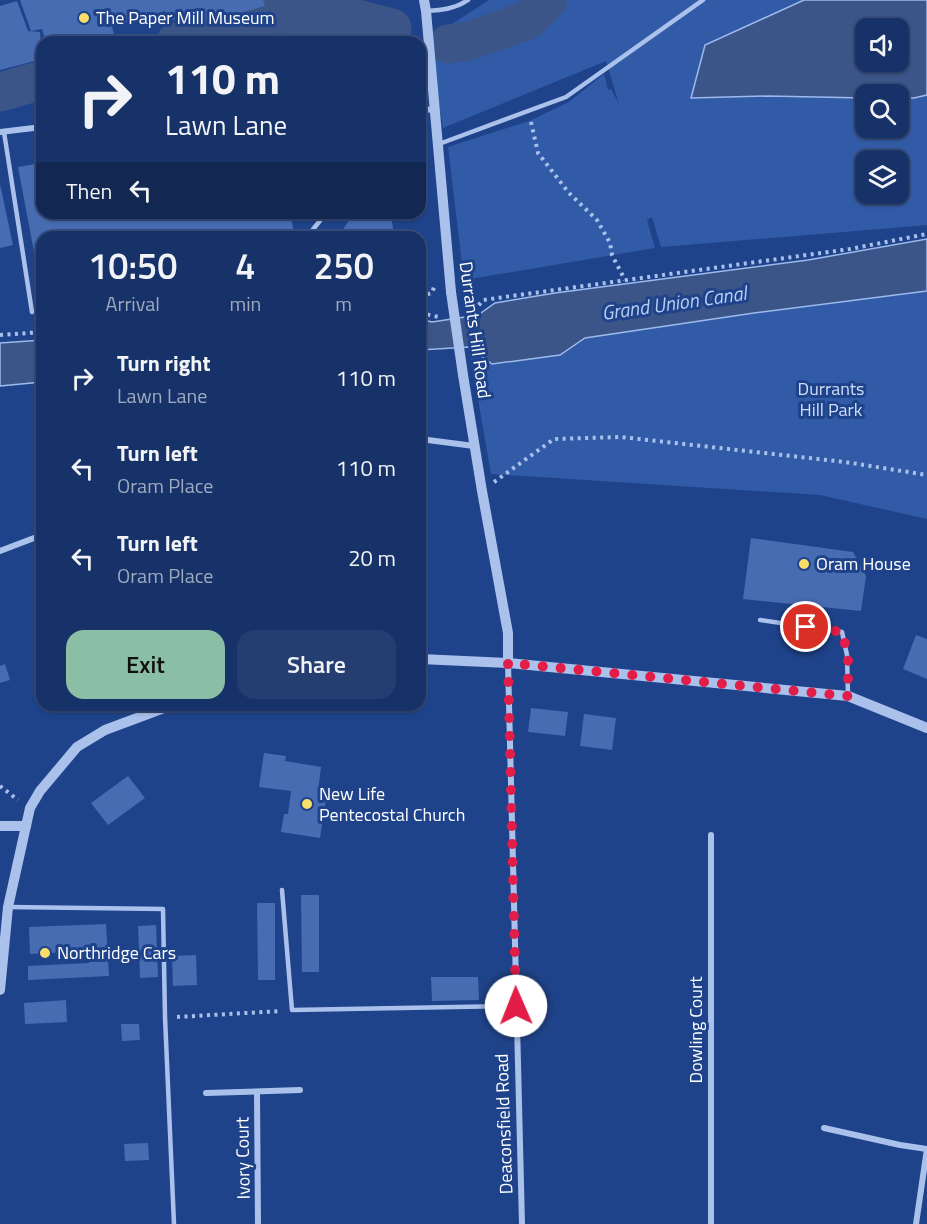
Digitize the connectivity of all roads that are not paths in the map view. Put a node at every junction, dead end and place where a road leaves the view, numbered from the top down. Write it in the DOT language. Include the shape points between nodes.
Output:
graph roads {
  1 [pos="424,0"];
  2 [pos="468,0"];
  3 [pos="703,0"];
  4 [pos="426,12"];
  5 [pos="426,109"];
  6 [pos="434,110"];
  7 [pos="36,128"];
  8 [pos="2,132"];
  9 [pos="439,144"];
  10 [pos="321,219"];
  11 [pos="312,231"];
  12 [pos="32,312"];
  13 [pos="426,440"];
  14 [pos="474,446"];
  15 [pos="36,537"];
  16 [pos="0,551"];
  17 [pos="760,620"];
  18 [pos="426,659"];
  19 [pos="508,663"];
  20 [pos="848,696"];
  21 [pos="156,711"];
  22 [pos="927,728"];
  23 [pos="0,826"];
  24 [pos="26,826"];
  25 [pos="711,835"];
  26 [pos="282,890"];
  27 [pos="8,907"];
  28 [pos="0,990"];
  29 [pos="516,1006"];
  30 [pos="300,1090"];
  31 [pos="257,1092"];
  32 [pos="206,1093"];
  33 [pos="824,1128"];
  34 [pos="927,1149"];
  35 [pos="174,1224"];
  36 [pos="258,1224"];
  37 [pos="522,1224"];
  38 [pos="711,1224"];
  39 [pos="916,1224"];
  1 -- 4 [label="street, Durrants Hill Road"];
  2 -- 4 [label="lane" via="459,6"];
  3 -- 9 [label="lane" via="567,97"];
  4 -- 6 [label="street, Durrants Hill Road"];
  5 -- 6 [label="street"];
  6 -- 9 [label="street, Durrants Hill Road"];
  7 -- 8 [label="street"];
  8 -- 12 [label="lane"];
  9 -- 14 [label="street, Durrants Hill Road, bridge" via="451,292"];
  10 -- 11 [label="lane"];
  13 -- 14 [label="street"];
  14 -- 19 [label="street, Durrants Hill Road" via="508,633"];
  15 -- 16 [label="street"];
  17 -- 20 [label="lane" via="842,632 848,655"];
  18 -- 19 [label="street"];
  19 -- 20 [label="street"];
  19 -- 29 [label="street, Deaconsfield Road"];
  20 -- 22 [label="street"];
  21 -- 24 [label="street" via="105,730 77,747 39,791"];
  23 -- 24 [label="street"];
  24 -- 27 [label="street"];
  25 -- 38 [label="street, Dowling Court"];
  26 -- 29 [label="lane" via="292,1010"];
  27 -- 28 [label="street"];
  27 -- 35 [label="lane" via="163,909"];
  29 -- 37 [label="street, Deaconsfield Road"];
  30 -- 31 [label="street, Ivory Court"];
  31 -- 32 [label="street, Ivory Court"];
  31 -- 36 [label="street, Ivory Court"];
  33 -- 34 [label="street"];
  34 -- 39 [label="street"];
}
